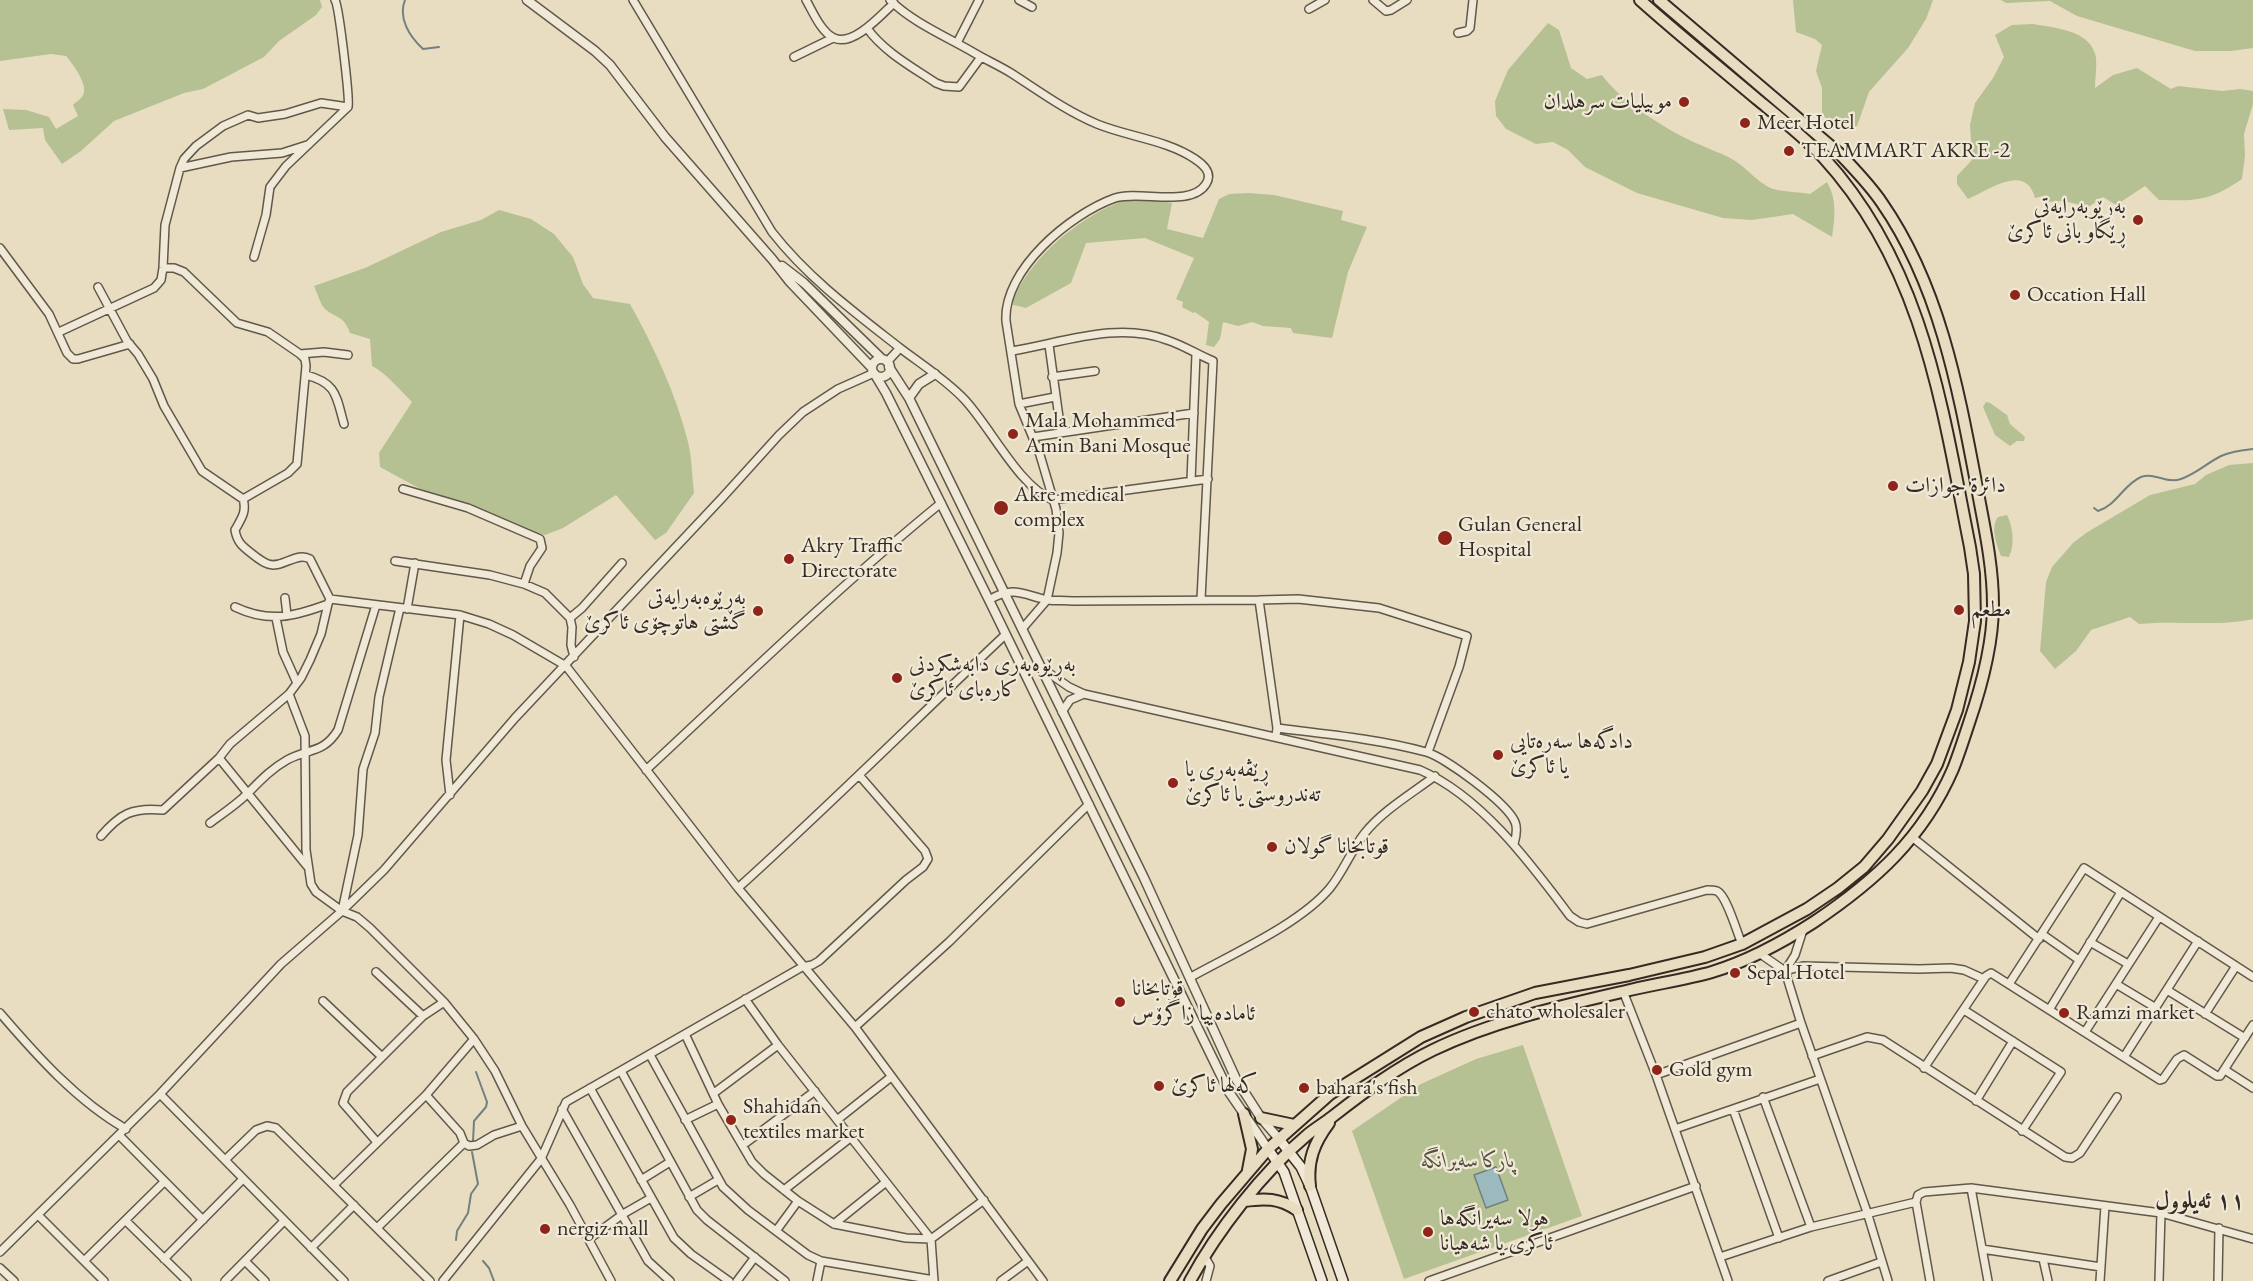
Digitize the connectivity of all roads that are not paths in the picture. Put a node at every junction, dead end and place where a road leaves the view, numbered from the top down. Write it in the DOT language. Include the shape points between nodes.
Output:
graph roads {
  1 [pos="335,0"];
  2 [pos="527,0"];
  3 [pos="633,0"];
  4 [pos="806,0"];
  5 [pos="979,0"];
  6 [pos="1019,0"];
  7 [pos="1325,0"];
  8 [pos="1373,0"];
  9 [pos="1407,0"];
  10 [pos="1473,0"];
  11 [pos="1640,0"];
  12 [pos="1659,0"];
  13 [pos="892,2"];
  14 [pos="1032,7"];
  15 [pos="1308,9"];
  16 [pos="867,28"];
  17 [pos="1458,33"];
  18 [pos="833,38"];
  19 [pos="957,43"];
  20 [pos="794,57"];
  21 [pos="981,57"];
  22 [pos="348,106"];
  23 [pos="310,144"];
  24 [pos="180,168"];
  25 [pos="0,248"];
  26 [pos="254,257"];
  27 [pos="772,259"];
  28 [pos="164,268"];
  29 [pos="98,287"];
  30 [pos="111,309"];
  31 [pos="58,333"];
  32 [pos="130,344"];
  33 [pos="1049,345"];
  34 [pos="900,348"];
  35 [pos="1012,351"];
  36 [pos="300,354"];
  37 [pos="1196,354"];
  38 [pos="348,355"];
  39 [pos="886,363"];
  40 [pos="873,370"];
  41 [pos="1095,372"];
  42 [pos="935,374"];
  43 [pos="306,375"];
  44 [pos="1052,377"];
  45 [pos="1055,397"];
  46 [pos="909,398"];
  47 [pos="1019,404"];
  48 [pos="1194,413"];
  49 [pos="344,424"];
  50 [pos="1061,432"];
  51 [pos="1034,437"];
  52 [pos="1208,479"];
  53 [pos="1191,481"];
  54 [pos="1976,482"];
  55 [pos="1958,483"];
  56 [pos="403,489"];
  57 [pos="243,499"];
  58 [pos="1053,500"];
  59 [pos="941,503"];
  60 [pos="395,561"];
  61 [pos="415,563"];
  62 [pos="622,563"];
  63 [pos="524,584"];
  64 [pos="1002,592"];
  65 [pos="285,598"];
  66 [pos="1201,599"];
  67 [pos="989,600"];
  68 [pos="1047,600"];
  69 [pos="1259,600"];
  70 [pos="329,601"];
  71 [pos="376,605"];
  72 [pos="235,607"];
  73 [pos="403,609"];
  74 [pos="287,615"];
  75 [pos="460,615"];
  76 [pos="276,618"];
  77 [pos="570,618"];
  78 [pos="1022,629"];
  79 [pos="1005,635"];
  80 [pos="574,657"];
  81 [pos="566,666"];
  82 [pos="1043,669"];
  83 [pos="297,683"];
  84 [pos="289,694"];
  85 [pos="1083,694"];
  86 [pos="1062,712"];
  87 [pos="1277,728"];
  88 [pos="1276,736"];
  89 [pos="306,751"];
  90 [pos="1428,752"];
  91 [pos="219,758"];
  92 [pos="646,770"];
  93 [pos="859,775"];
  94 [pos="1435,776"];
  95 [pos="248,793"];
  96 [pos="450,795"];
  97 [pos="1089,804"];
  98 [pos="210,823"];
  99 [pos="101,837"];
  100 [pos="1912,837"];
  101 [pos="1514,844"];
  102 [pos="309,868"];
  103 [pos="1144,878"];
  104 [pos="1128,885"];
  105 [pos="738,888"];
  106 [pos="2121,892"];
  107 [pos="342,911"];
  108 [pos="2159,917"];
  109 [pos="1804,928"];
  110 [pos="2040,937"];
  111 [pos="2198,941"];
  112 [pos="2090,942"];
  113 [pos="1742,944"];
  114 [pos="1759,953"];
  115 [pos="2079,960"];
  116 [pos="2128,964"];
  117 [pos="2236,966"];
  118 [pos="802,967"];
  119 [pos="1785,971"];
  120 [pos="376,972"];
  121 [pos="1191,977"];
  122 [pos="2253,977"];
  123 [pos="1984,979"];
  124 [pos="2009,984"];
  125 [pos="2116,984"];
  126 [pos="2167,990"];
  127 [pos="1623,991"];
  128 [pos="745,999"];
  129 [pos="322,1001"];
  130 [pos="444,1002"];
  131 [pos="2156,1008"];
  132 [pos="1964,1010"];
  133 [pos="2049,1010"];
  134 [pos="0,1013"];
  135 [pos="2205,1014"];
  136 [pos="423,1016"];
  137 [pos="1801,1023"];
  138 [pos="2253,1025"];
  139 [pos="855,1027"];
  140 [pos="2085,1032"];
  141 [pos="685,1034"];
  142 [pos="2245,1038"];
  143 [pos="474,1039"];
  144 [pos="2013,1041"];
  145 [pos="778,1045"];
  146 [pos="650,1055"];
  147 [pos="381,1056"];
  148 [pos="1812,1056"];
  149 [pos="2124,1057"];
  150 [pos="1924,1068"];
  151 [pos="621,1071"];
  152 [pos="2225,1071"];
  153 [pos="1656,1075"];
  154 [pos="891,1077"];
  155 [pos="1820,1079"];
  156 [pos="590,1088"];
  157 [pos="2253,1088"];
  158 [pos="815,1091"];
  159 [pos="714,1093"];
  160 [pos="160,1094"];
  161 [pos="426,1095"];
  162 [pos="1763,1097"];
  163 [pos="2117,1097"];
  164 [pos="1976,1101"];
  165 [pos="718,1104"];
  166 [pos="562,1109"];
  167 [pos="1733,1109"];
  168 [pos="1244,1114"];
  169 [pos="1334,1116"];
  170 [pos="1261,1118"];
  171 [pos="685,1120"];
  172 [pos="837,1120"];
  173 [pos="1294,1125"];
  174 [pos="522,1126"];
  175 [pos="126,1129"];
  176 [pos="1675,1129"];
  177 [pos="2022,1131"];
  178 [pos="119,1135"];
  179 [pos="850,1138"];
  180 [pos="1279,1139"];
  181 [pos="376,1141"];
  182 [pos="464,1143"];
  183 [pos="743,1145"];
  184 [pos="1268,1149"];
  185 [pos="1288,1152"];
  186 [pos="541,1159"];
  187 [pos="225,1160"];
  188 [pos="670,1162"];
  189 [pos="1278,1162"];
  190 [pos="1248,1172"];
  191 [pos="243,1179"];
  192 [pos="641,1180"];
  193 [pos="718,1180"];
  194 [pos="164,1182"];
  195 [pos="886,1182"];
  196 [pos="334,1185"];
  197 [pos="1310,1186"];
  198 [pos="1696,1186"];
  199 [pos="1971,1188"];
  200 [pos="784,1190"];
  201 [pos="689,1197"];
  202 [pos="651,1198"];
  203 [pos="984,1200"];
  204 [pos="798,1201"];
  205 [pos="1244,1201"];
  206 [pos="1916,1202"];
  207 [pos="354,1205"];
  208 [pos="2105,1206"];
  209 [pos="1297,1210"];
  210 [pos="1867,1212"];
  211 [pos="2162,1213"];
  212 [pos="623,1214"];
  213 [pos="38,1215"];
  214 [pos="202,1220"];
  215 [pos="126,1221"];
  216 [pos="284,1221"];
  217 [pos="834,1224"];
  218 [pos="1811,1227"];
  219 [pos="377,1228"];
  220 [pos="2219,1228"];
  221 [pos="776,1231"];
  222 [pos="1779,1238"];
  223 [pos="589,1239"];
  224 [pos="931,1239"];
  225 [pos="2253,1239"];
  226 [pos="311,1248"];
  227 [pos="1982,1249"];
  228 [pos="0,1252"];
  229 [pos="755,1257"];
  230 [pos="1204,1257"];
  231 [pos="1720,1257"];
  232 [pos="164,1259"];
  233 [pos="2043,1259"];
  234 [pos="84,1261"];
  235 [pos="245,1261"];
  236 [pos="821,1261"];
  237 [pos="1028,1261"];
  238 [pos="1881,1262"];
  239 [pos="2101,1267"];
  240 [pos="0,1268"];
  241 [pos="14,1281"];
  242 [pos="104,1281"];
  243 [pos="187,1281"];
  244 [pos="225,1281"];
  245 [pos="265,1281"];
  246 [pos="344,1281"];
  247 [pos="430,1281"];
  248 [pos="443,1281"];
  249 [pos="611,1281"];
  250 [pos="670,1281"];
  251 [pos="729,1281"];
  252 [pos="737,1281"];
  253 [pos="785,1281"];
  254 [pos="817,1281"];
  255 [pos="934,1281"];
  256 [pos="1001,1281"];
  257 [pos="1043,1281"];
  258 [pos="1170,1281"];
  259 [pos="1190,1281"];
  260 [pos="1206,1281"];
  261 [pos="1322,1281"];
  262 [pos="1343,1281"];
  263 [pos="1429,1281"];
  264 [pos="1728,1281"];
  265 [pos="1828,1281"];
  266 [pos="1887,1281"];
  267 [pos="1930,1281"];
  268 [pos="1988,1281"];
  269 [pos="2048,1281"];
  270 [pos="2100,1281"];
  271 [pos="2159,1281"];
  272 [pos="2218,1281"];
  1 -- 22 [label="street"];
  2 -- 27 [label="street" via="610,65 665,137"];
  3 -- 34 [label="street" via="772,232 827,291"];
  4 -- 18 [label="street"];
  5 -- 19 [label="street"];
  6 -- 14 [label="street"];
  7 -- 15 [label="street"];
  8 -- 9 [label="street" via="1386,11"];
  10 -- 17 [label="street" via="1470,28"];
  11 -- 55 [label="highway" via="1822,156 1870,217 1922,329"];
  12 -- 54 [label="highway" via="1840,154 1881,202 1912,255 1935,309 1960,400"];
  13 -- 16 [label="street"];
  13 -- 19 [label="street"];
  16 -- 18 [label="street" via="854,37"];
  16 -- 21 [label="street" via="886,48 944,86 959,87"];
  18 -- 20 [label="street"];
  19 -- 21 [label="street"];
  21 -- 35 [label="street" via="1076,114 1185,153 1205,166 1209,177 1191,196 1115,198 1052,237 1009,294 1006,309"];
  22 -- 23 [label="street"];
  22 -- 24 [label="street" via="321,103 285,114 258,118 248,115 223,126 196,146"];
  23 -- 24 [label="street" via="282,153 231,157"];
  23 -- 26 [label="street" via="270,187"];
  24 -- 28 [label="street" via="165,225"];
  25 -- 31 [label="street" via="49,314"];
  27 -- 39 [label="street" via="804,283"];
  27 -- 40 [label="street"];
  28 -- 30 [label="street" via="154,288"];
  28 -- 36 [label="street" via="184,272 237,322 268,332"];
  29 -- 30 [label="street"];
  30 -- 31 [label="street"];
  30 -- 32 [label="street"];
  31 -- 32 [label="street" via="74,359"];
  32 -- 57 [label="street" via="202,471"];
  33 -- 35 [label="street"];
  33 -- 37 [label="street" via="1095,335 1138,333 1167,339"];
  33 -- 44 [label="street"];
  34 -- 39 [label="street"];
  34 -- 42 [label="street"];
  35 -- 47 [label="street"];
  36 -- 38 [label="street"];
  36 -- 43 [label="street" via="305,359"];
  37 -- 48 [label="street"];
  37 -- 52 [label="street" via="1213,362"];
  39 -- 40 [label="street" via="874,363"];
  39 -- 40 [label="street" via="888,373 883,376"];
  39 -- 46 [label="street"];
  40 -- 59 [label="street"];
  40 -- 80 [label="street" via="803,412 779,435"];
  41 -- 44 [label="street"];
  42 -- 46 [label="street" via="919,384"];
  42 -- 58 [label="street" via="965,400 1031,486"];
  43 -- 49 [label="street" via="330,386"];
  43 -- 57 [label="street" via="297,464"];
  44 -- 45 [label="street"];
  45 -- 47 [label="street"];
  45 -- 50 [label="street"];
  46 -- 64 [label="street"];
  47 -- 51 [label="street"];
  48 -- 50 [label="street"];
  48 -- 53 [label="street"];
  50 -- 51 [label="street"];
  51 -- 58 [label="street"];
  52 -- 53 [label="street"];
  52 -- 66 [label="street"];
  53 -- 58 [label="street"];
  54 -- 55 [label="highway"];
  54 -- 100 [label="highway" via="1993,604 1988,654 1954,767"];
  55 -- 113 [label="highway" via="1974,574 1975,621 1957,710 1937,764 1888,839 1864,867 1807,909"];
  56 -- 63 [label="street" via="468,508 540,539 542,548"];
  57 -- 70 [label="street" via="244,513 235,530 240,545 272,565 306,557"];
  58 -- 68 [label="street" via="1058,554"];
  59 -- 67 [label="street"];
  59 -- 92 [label="street" via="816,611"];
  60 -- 61 [label="street"];
  61 -- 63 [label="street"];
  61 -- 73 [label="street"];
  62 -- 77 [label="street"];
  63 -- 77 [label="street" via="545,592"];
  64 -- 67 [label="street"];
  64 -- 68 [label="street"];
  64 -- 78 [label="street"];
  65 -- 74 [label="street"];
  66 -- 68 [label="street"];
  66 -- 69 [label="street"];
  67 -- 79 [label="street"];
  68 -- 78 [label="street"];
  69 -- 87 [label="street"];
  69 -- 90 [label="street" via="1298,599 1379,608 1467,636"];
  70 -- 71 [label="street"];
  70 -- 74 [label="street" via="312,610"];
  70 -- 83 [label="street" via="321,634"];
  71 -- 73 [label="street"];
  71 -- 89 [label="street" via="338,730 323,747"];
  72 -- 76 [label="street"];
  73 -- 75 [label="street"];
  73 -- 107 [label="street" via="363,769 358,835"];
  74 -- 76 [label="street"];
  75 -- 81 [label="street" via="513,635"];
  75 -- 96 [label="street" via="446,760"];
  76 -- 83 [label="street" via="283,652"];
  77 -- 80 [label="street"];
  78 -- 82 [label="street"];
  79 -- 93 [label="street"];
  79 -- 97 [label="street"];
  80 -- 81 [label="street"];
  81 -- 92 [label="street"];
  81 -- 96 [label="street" via="515,718"];
  82 -- 85 [label="street"];
  82 -- 86 [label="street"];
  83 -- 84 [label="street"];
  84 -- 89 [label="street" via="305,736"];
  84 -- 91 [label="street"];
  85 -- 86 [label="street" via="1070,700"];
  85 -- 88 [label="street"];
  86 -- 103 [label="street"];
  87 -- 88 [label="street"];
  87 -- 90 [label="street"];
  88 -- 94 [label="street"];
  89 -- 95 [label="street" via="271,771"];
  89 -- 102 [label="street"];
  90 -- 101 [label="street" via="1494,797 1509,813 1516,823"];
  91 -- 95 [label="street"];
  91 -- 99 [label="street" via="163,810 134,810 120,817"];
  92 -- 105 [label="street"];
  93 -- 105 [label="street"];
  93 -- 118 [label="street" via="926,851 928,859 819,960"];
  94 -- 101 [label="street"];
  94 -- 121 [label="street" via="1374,823 1330,889 1305,910"];
  95 -- 98 [label="street"];
  95 -- 102 [label="street"];
  96 -- 107 [label="street"];
  97 -- 104 [label="street"];
  97 -- 139 [label="street" via="949,942"];
  100 -- 109 [label="highway" via="1873,879"];
  100 -- 110 [label="street"];
  101 -- 113 [label="street" via="1570,916 1579,922 1587,924 1716,890 1728,907"];
  102 -- 107 [label="street" via="316,892"];
  103 -- 104 [label="street"];
  103 -- 121 [label="street"];
  104 -- 168 [label="street" via="1229,1092"];
  105 -- 118 [label="street"];
  106 -- 108 [label="street"];
  106 -- 110 [label="street" via="2084,868"];
  106 -- 112 [label="street"];
  107 -- 130 [label="street" via="370,928"];
  107 -- 160 [label="street" via="281,964"];
  108 -- 111 [label="street"];
  108 -- 116 [label="street"];
  109 -- 114 [label="highway"];
  109 -- 119 [label="street"];
  110 -- 115 [label="street"];
  110 -- 124 [label="street"];
  111 -- 117 [label="street"];
  111 -- 126 [label="street"];
  112 -- 115 [label="street"];
  112 -- 116 [label="street"];
  113 -- 173 [label="highway" via="1704,957 1535,993 1466,1017 1421,1037 1330,1094"];
  114 -- 119 [label="street"];
  114 -- 127 [label="highway" via="1711,972"];
  115 -- 133 [label="street"];
  116 -- 125 [label="street"];
  117 -- 122 [label="street"];
  117 -- 135 [label="street"];
  118 -- 128 [label="street"];
  118 -- 139 [label="street"];
  119 -- 123 [label="street" via="1803,966 1951,968"];
  119 -- 137 [label="street"];
  120 -- 136 [label="street"];
  121 -- 170 [label="street" via="1236,1079"];
  123 -- 124 [label="street" via="1994,974"];
  123 -- 132 [label="street"];
  124 -- 133 [label="street"];
  125 -- 131 [label="street"];
  125 -- 140 [label="street"];
  126 -- 131 [label="street"];
  126 -- 135 [label="street"];
  127 -- 153 [label="street"];
  127 -- 169 [label="highway" via="1502,1023 1432,1051 1382,1079"];
  128 -- 141 [label="street"];
  128 -- 145 [label="street"];
  129 -- 147 [label="street"];
  130 -- 136 [label="street"];
  130 -- 143 [label="street"];
  131 -- 149 [label="street"];
  132 -- 144 [label="street"];
  132 -- 150 [label="street"];
  133 -- 140 [label="street"];
  134 -- 175 [label="street" via="80,1096"];
  135 -- 142 [label="street"];
  136 -- 147 [label="street"];
  137 -- 148 [label="street"];
  137 -- 153 [label="street"];
  138 -- 142 [label="street"];
  139 -- 154 [label="street"];
  140 -- 149 [label="street"];
  141 -- 146 [label="street"];
  141 -- 159 [label="street"];
  142 -- 152 [label="street"];
  143 -- 161 [label="street"];
  143 -- 174 [label="street"];
  144 -- 164 [label="street"];
  144 -- 177 [label="street" via="2061,1072"];
  145 -- 158 [label="street"];
  145 -- 159 [label="street"];
  146 -- 151 [label="street"];
  146 -- 171 [label="street"];
  147 -- 181 [label="street" via="347,1092 343,1103"];
  148 -- 150 [label="street" via="1857,1040 1875,1038"];
  148 -- 155 [label="street"];
  149 -- 152 [label="street" via="2160,1080 2184,1055 2217,1076"];
  150 -- 164 [label="street"];
  151 -- 156 [label="street"];
  151 -- 188 [label="street"];
  152 -- 157 [label="street"];
  153 -- 176 [label="street"];
  154 -- 172 [label="street"];
  154 -- 203 [label="street"];
  155 -- 162 [label="street"];
  155 -- 210 [label="street"];
  156 -- 166 [label="street" via="566,1102"];
  156 -- 192 [label="street"];
  158 -- 172 [label="street"];
  158 -- 183 [label="street"];
  159 -- 165 [label="street"];
  160 -- 175 [label="street"];
  160 -- 187 [label="street"];
  161 -- 181 [label="street"];
  161 -- 182 [label="street" via="460,1133"];
  162 -- 167 [label="street"];
  162 -- 218 [label="street"];
  163 -- 177 [label="street" via="2073,1158"];
  164 -- 177 [label="street"];
  165 -- 171 [label="street"];
  165 -- 183 [label="street"];
  166 -- 186 [label="street"];
  166 -- 212 [label="street"];
  167 -- 176 [label="street"];
  167 -- 222 [label="street"];
  168 -- 184 [label="street"];
  168 -- 190 [label="highway" via="1252,1149"];
  169 -- 185 [label="highway"];
  169 -- 197 [label="highway" via="1312,1150"];
  170 -- 173 [label="highway"];
  170 -- 180 [label="street"];
  171 -- 193 [label="street"];
  172 -- 179 [label="street"];
  173 -- 180 [label="highway"];
  174 -- 182 [label="street" via="500,1132 477,1146"];
  174 -- 186 [label="street"];
  175 -- 178 [label="street"];
  176 -- 198 [label="street"];
  178 -- 194 [label="street"];
  178 -- 213 [label="street"];
  179 -- 195 [label="street"];
  179 -- 200 [label="street"];
  180 -- 184 [label="highway"];
  180 -- 185 [label="main road"];
  181 -- 196 [label="street"];
  182 -- 219 [label="street"];
  183 -- 200 [label="street" via="752,1162"];
  184 -- 189 [label="main road"];
  184 -- 190 [label="highway"];
  185 -- 189 [label="highway"];
  185 -- 197 [label="main road"];
  186 -- 223 [label="street"];
  186 -- 248 [label="street"];
  187 -- 191 [label="street"];
  187 -- 196 [label="street" via="256,1130 276,1128"];
  188 -- 192 [label="street"];
  188 -- 201 [label="street"];
  189 -- 205 [label="highway"];
  189 -- 209 [label="main road"];
  190 -- 258 [label="highway" via="1202,1229"];
  191 -- 214 [label="street"];
  191 -- 216 [label="street"];
  192 -- 202 [label="street"];
  193 -- 201 [label="street"];
  193 -- 221 [label="street"];
  194 -- 214 [label="street"];
  194 -- 215 [label="street"];
  195 -- 217 [label="street"];
  195 -- 224 [label="street"];
  196 -- 207 [label="street"];
  197 -- 262 [label="main road"];
  198 -- 231 [label="street"];
  198 -- 263 [label="street"];
  199 -- 206 [label="street" via="1924,1192"];
  199 -- 208 [label="street"];
  199 -- 227 [label="street"];
  200 -- 204 [label="street"];
  201 -- 229 [label="street" via="707,1220"];
  202 -- 212 [label="street"];
  202 -- 251 [label="street" via="674,1238"];
  203 -- 224 [label="street"];
  203 -- 237 [label="street"];
  204 -- 217 [label="street"];
  204 -- 221 [label="street"];
  205 -- 209 [label="highway" via="1273,1199"];
  205 -- 230 [label="highway"];
  206 -- 210 [label="street"];
  206 -- 267 [label="street"];
  207 -- 219 [label="street"];
  207 -- 226 [label="street"];
  208 -- 211 [label="street"];
  208 -- 239 [label="street"];
  209 -- 261 [label="main road"];
  210 -- 218 [label="street"];
  210 -- 238 [label="street"];
  211 -- 220 [label="street"];
  211 -- 271 [label="street"];
  212 -- 223 [label="street"];
  212 -- 250 [label="street" via="648,1261"];
  213 -- 228 [label="street"];
  213 -- 234 [label="street"];
  214 -- 232 [label="street"];
  215 -- 232 [label="street"];
  215 -- 234 [label="street"];
  216 -- 226 [label="street"];
  216 -- 235 [label="street"];
  217 -- 224 [label="street"];
  218 -- 222 [label="street"];
  219 -- 247 [label="street"];
  220 -- 225 [label="street"];
  220 -- 272 [label="street"];
  221 -- 236 [label="street"];
  222 -- 231 [label="street"];
  223 -- 249 [label="street"];
  224 -- 255 [label="street"];
  226 -- 246 [label="street"];
  227 -- 233 [label="street"];
  227 -- 268 [label="street"];
  229 -- 252 [label="street"];
  229 -- 253 [label="street"];
  230 -- 259 [label="highway"];
  230 -- 260 [label="street" via="1210,1266"];
  231 -- 264 [label="street"];
  232 -- 243 [label="street"];
  233 -- 239 [label="street"];
  233 -- 269 [label="street"];
  234 -- 242 [label="street"];
  235 -- 244 [label="street"];
  235 -- 245 [label="street"];
  236 -- 254 [label="street"];
  236 -- 255 [label="street"];
  237 -- 256 [label="street"];
  237 -- 257 [label="street"];
  238 -- 265 [label="street"];
  238 -- 266 [label="street"];
  239 -- 270 [label="street"];
  240 -- 241 [label="street"];
}
